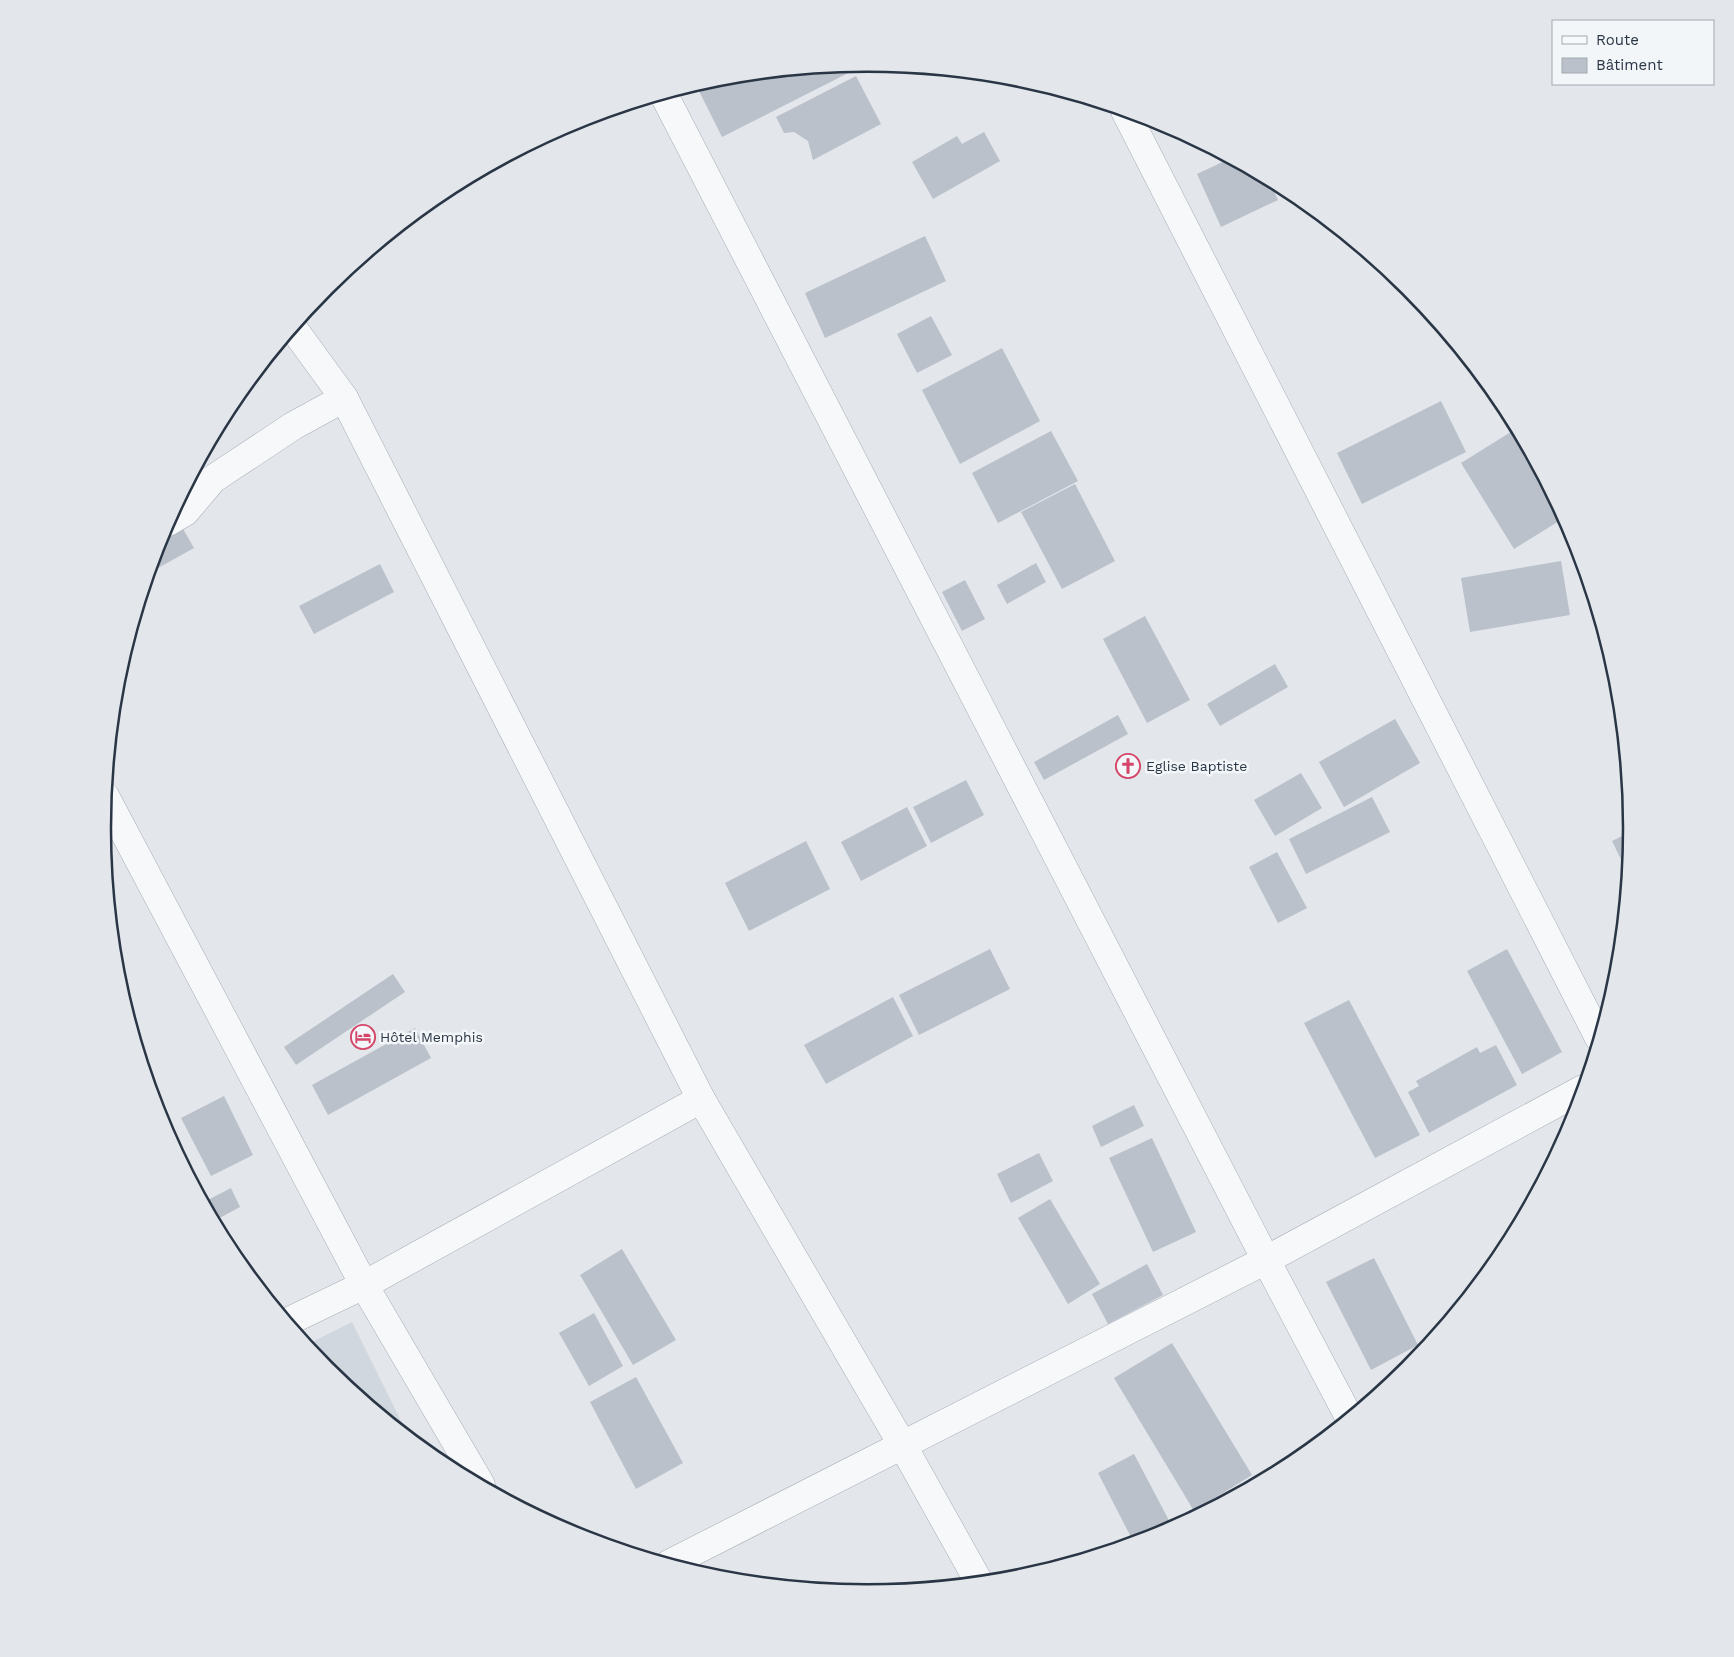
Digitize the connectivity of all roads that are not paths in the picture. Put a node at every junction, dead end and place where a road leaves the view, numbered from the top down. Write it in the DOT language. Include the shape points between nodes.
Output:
graph roads {
  1 [pos="666,99"];
  2 [pos="1130,120"];
  3 [pos="297,333"];
  4 [pos="344,398"];
  5 [pos="180,515"];
  6 [pos="112,807"];
  7 [pos="1595,1030"];
  8 [pos="1575,1094"];
  9 [pos="701,1099"];
  10 [pos="1266,1260"];
  11 [pos="364,1286"];
  12 [pos="293,1319"];
  13 [pos="1346,1412"];
  14 [pos="902,1446"];
  15 [pos="475,1474"];
  16 [pos="676,1560"];
  17 [pos="976,1576"];
  1 -- 10 [label="street"];
  2 -- 7 [label="street"];
  3 -- 4 [label="street"];
  4 -- 5 [label="street" via="293,426 213,478"];
  4 -- 9 [label="street"];
  6 -- 11 [label="street"];
  8 -- 10 [label="street"];
  9 -- 11 [label="street"];
  9 -- 14 [label="street"];
  10 -- 13 [label="street"];
  10 -- 14 [label="street"];
  11 -- 12 [label="street"];
  11 -- 15 [label="street"];
  14 -- 16 [label="street"];
  14 -- 17 [label="street"];
}
